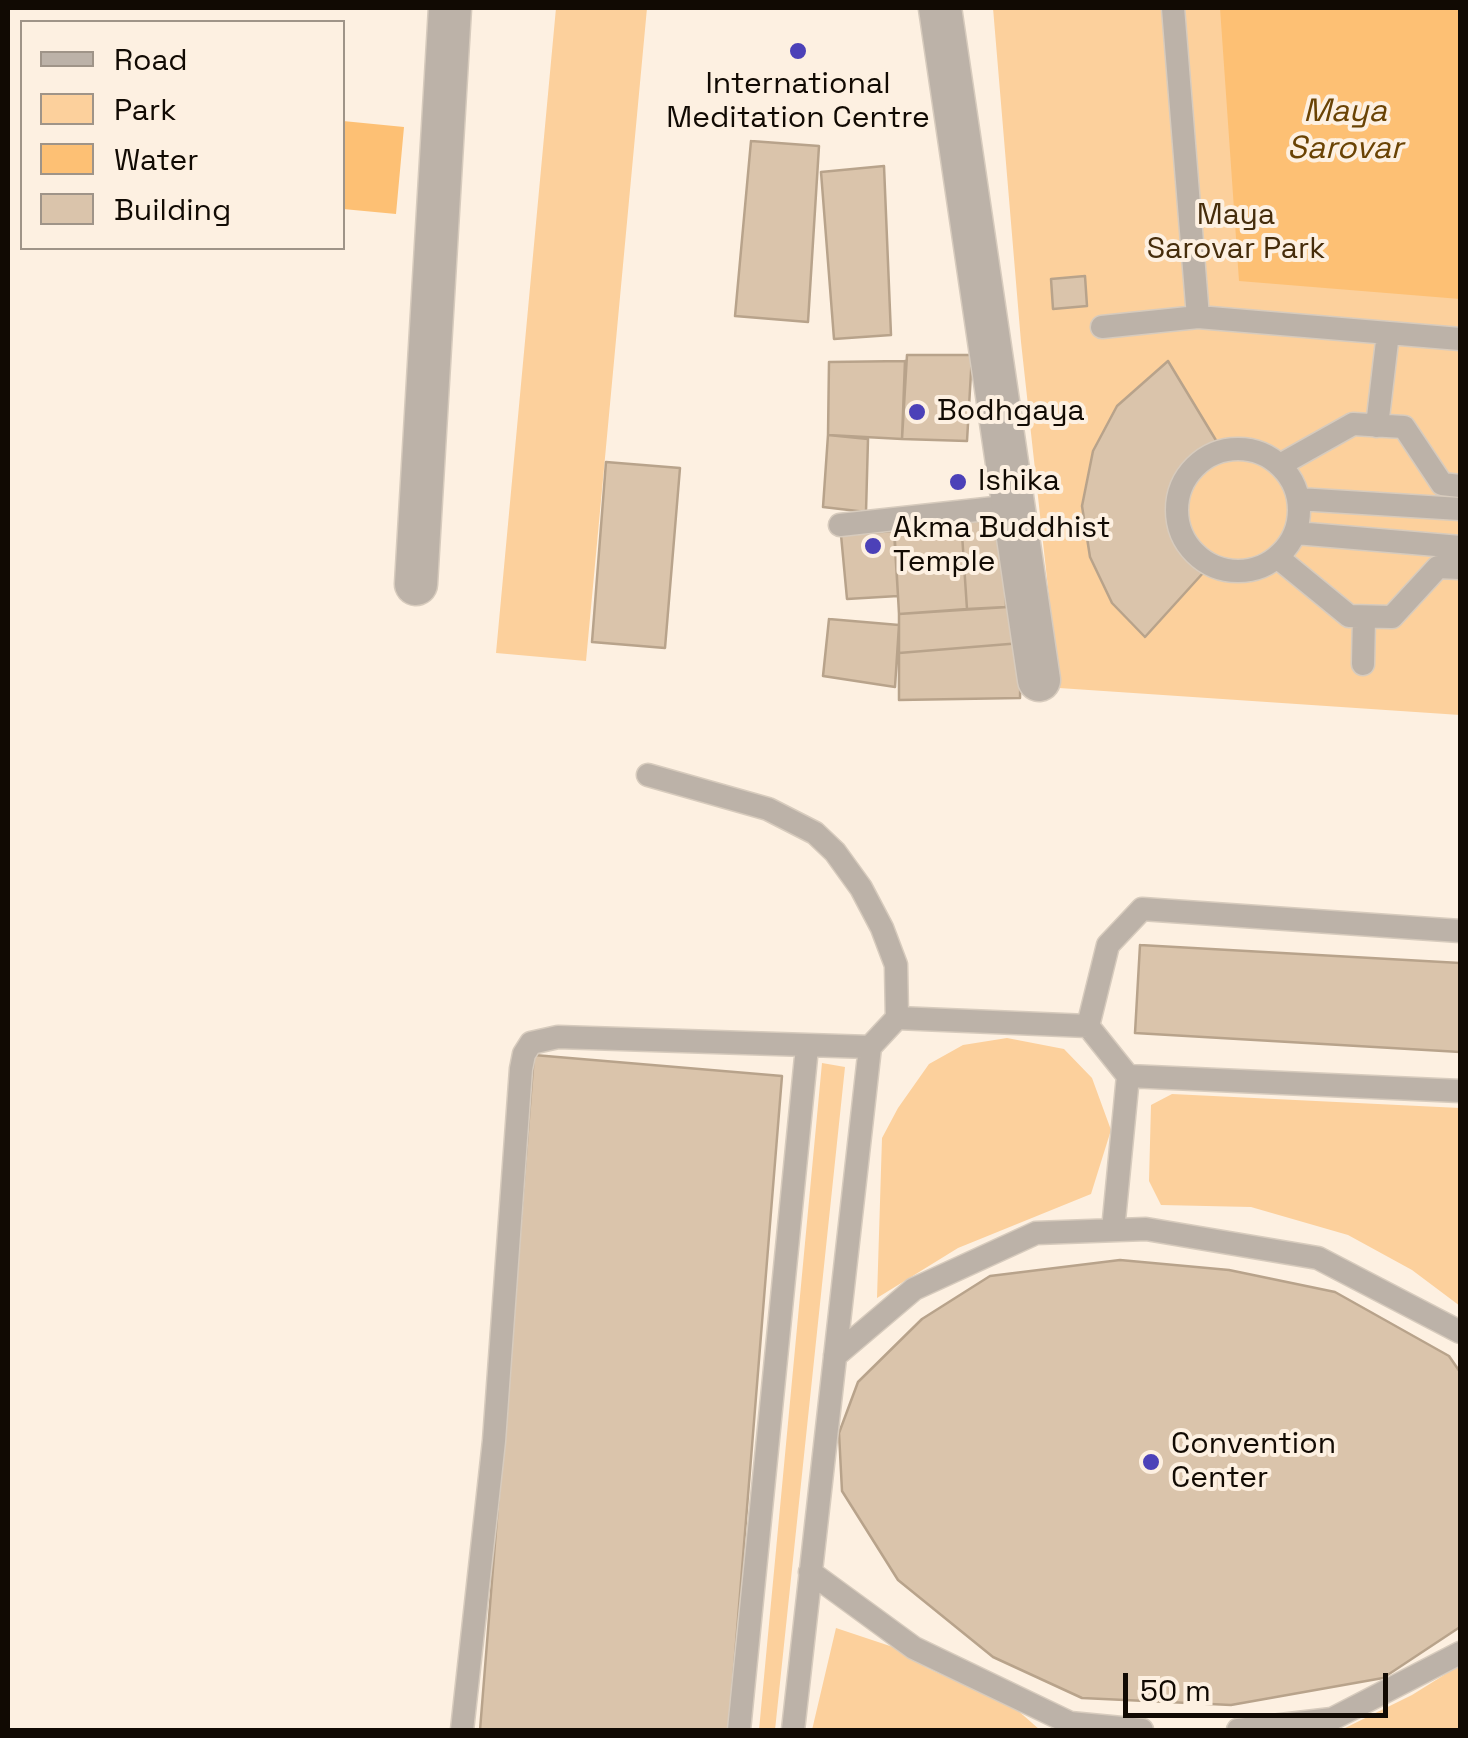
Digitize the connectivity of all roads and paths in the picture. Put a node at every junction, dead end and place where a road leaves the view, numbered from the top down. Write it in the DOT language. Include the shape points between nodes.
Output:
graph roads {
  1 [pos="450,8"];
  2 [pos="940,8"];
  3 [pos="1173,8"];
  4 [pos="1198,317"];
  5 [pos="1102,327"];
  6 [pos="1388,333"];
  7 [pos="1460,340"];
  8 [pos="1377,426"];
  9 [pos="1280,465"];
  10 [pos="1460,486"];
  11 [pos="1298,499"];
  12 [pos="1013,506"];
  13 [pos="1460,509"];
  14 [pos="840,524"];
  15 [pos="1296,533"];
  16 [pos="1460,547"];
  17 [pos="1277,557"];
  18 [pos="1460,568"];
  19 [pos="416,584"];
  20 [pos="1364,617"];
  21 [pos="1363,664"];
  22 [pos="1039,680"];
  23 [pos="648,775"];
  24 [pos="1460,931"];
  25 [pos="897,1018"];
  26 [pos="1088,1026"];
  27 [pos="807,1047"];
  28 [pos="870,1047"];
  29 [pos="1128,1076"];
  30 [pos="1460,1091"];
  31 [pos="1113,1230"];
  32 [pos="1460,1332"];
  33 [pos="835,1356"];
  34 [pos="810,1572"];
  35 [pos="1460,1653"];
  36 [pos="1098,1728"];
  37 [pos="462,1730"];
  38 [pos="739,1730"];
  39 [pos="792,1730"];
  40 [pos="1142,1730"];
  41 [pos="1238,1730"];
  1 -- 19 [label="street"];
  2 -- 12 [label="street"];
  3 -- 4 [label="lane"];
  4 -- 5 [label="lane"];
  4 -- 6 [label="lane"];
  6 -- 7 [label="lane"];
  6 -- 8 [label="lane"];
  8 -- 9 [label="lane" via="1354,424"];
  8 -- 10 [label="lane" via="1404,427 1442,484"];
  9 -- 11 [label="lane"];
  9 -- 17 [label="lane" via="1258,452 1216,452 1191,471 1177,500 1185,541 1208,562 1238,571"];
  11 -- 13 [label="lane"];
  11 -- 15 [label="lane"];
  12 -- 14 [label="lane"];
  12 -- 22 [label="street"];
  15 -- 16 [label="lane"];
  15 -- 17 [label="lane"];
  17 -- 20 [label="lane" via="1349,616"];
  18 -- 20 [label="lane" via="1438,567 1392,617"];
  20 -- 21 [label="lane"];
  23 -- 25 [label="lane" via="768,809 815,833 835,852 861,888 896,965"];
  24 -- 26 [label="lane" via="1142,909 1108,945"];
  25 -- 26 [label="lane"];
  25 -- 28 [label="lane"];
  26 -- 29 [label="lane"];
  27 -- 28 [label="lane"];
  27 -- 37 [label="lane" via="558,1037 530,1043 524,1054 494,1441"];
  27 -- 38 [label="lane"];
  28 -- 33 [label="lane"];
  29 -- 30 [label="lane"];
  29 -- 31 [label="lane"];
  31 -- 32 [label="lane" via="1146,1229 1318,1258"];
  31 -- 33 [label="lane" via="1036,1233 914,1288"];
  33 -- 34 [label="lane"];
  34 -- 36 [label="lane" via="914,1648 1070,1723"];
  34 -- 39 [label="lane"];
  35 -- 41 [label="lane" via="1332,1719"];
  36 -- 40 [label="lane"];
}
